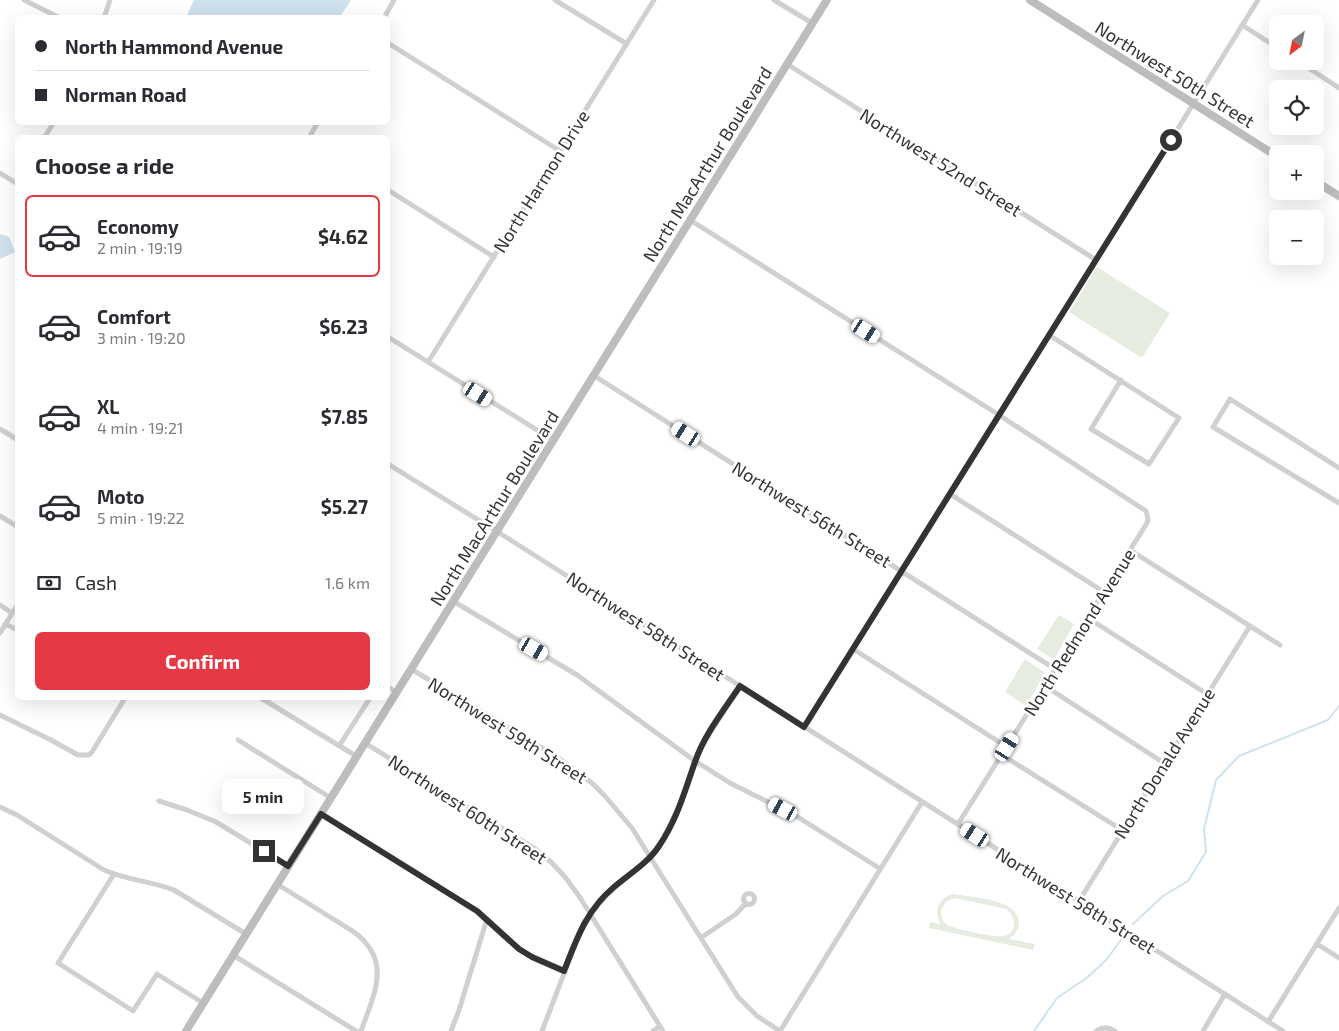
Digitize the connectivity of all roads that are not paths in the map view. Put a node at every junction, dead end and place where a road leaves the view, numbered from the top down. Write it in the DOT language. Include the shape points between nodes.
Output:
graph roads {
  1 [pos="24,0"];
  2 [pos="110,0"];
  3 [pos="394,0"];
  4 [pos="555,0"];
  5 [pos="654,0"];
  6 [pos="774,0"];
  7 [pos="827,0"];
  8 [pos="1030,0"];
  9 [pos="1258,0"];
  10 [pos="54,15"];
  11 [pos="105,15"];
  12 [pos="386,15"];
  13 [pos="812,24"];
  14 [pos="1242,25"];
  15 [pos="1269,42"];
  16 [pos="390,44"];
  17 [pos="626,44"];
  18 [pos="787,64"];
  19 [pos="1312,70"];
  20 [pos="1339,88"];
  21 [pos="1193,103"];
  22 [pos="560,151"];
  23 [pos="1269,151"];
  24 [pos="0,173"];
  25 [pos="15,182"];
  26 [pos="1324,187"];
  27 [pos="390,191"];
  28 [pos="1339,196"];
  29 [pos="690,220"];
  30 [pos="494,257"];
  31 [pos="1096,260"];
  32 [pos="1049,335"];
  33 [pos="390,338"];
  34 [pos="428,362"];
  35 [pos="593,376"];
  36 [pos="1121,380"];
  37 [pos="999,415"];
  38 [pos="0,429"];
  39 [pos="15,438"];
  40 [pos="553,440"];
  41 [pos="390,465"];
  42 [pos="1339,468"];
  43 [pos="950,494"];
  44 [pos="1339,503"];
  45 [pos="0,516"];
  46 [pos="15,524"];
  47 [pos="496,532"];
  48 [pos="1130,550"];
  49 [pos="902,571"];
  50 [pos="1104,592"];
  51 [pos="453,601"];
  52 [pos="0,605"];
  53 [pos="15,608"];
  54 [pos="12,613"];
  55 [pos="1088,618"];
  56 [pos="6,624"];
  57 [pos="1250,626"];
  58 [pos="15,628"];
  59 [pos="0,633"];
  60 [pos="1280,645"];
  61 [pos="853,649"];
  62 [pos="411,669"];
  63 [pos="1056,669"];
  64 [pos="740,686"];
  65 [pos="1045,686"];
  66 [pos="390,688"];
  67 [pos="396,692"];
  68 [pos="1207,694"];
  69 [pos="124,700"];
  70 [pos="264,700"];
  71 [pos="369,700"];
  72 [pos="0,715"];
  73 [pos="804,727"];
  74 [pos="238,740"];
  75 [pos="365,743"];
  76 [pos="339,746"];
  77 [pos="1007,747"];
  78 [pos="1002,755"];
  79 [pos="356,756"];
  80 [pos="695,761"];
  81 [pos="1164,763"];
  82 [pos="331,798"];
  83 [pos="159,801"];
  84 [pos="922,802"];
  85 [pos="0,807"];
  86 [pos="321,814"];
  87 [pos="958,824"];
  88 [pos="1122,830"];
  89 [pos="650,857"];
  90 [pos="288,866"];
  91 [pos="880,868"];
  92 [pos="114,874"];
  93 [pos="277,884"];
  94 [pos="1079,901"];
  95 [pos="746,903"];
  96 [pos="1339,908"];
  97 [pos="590,913"];
  98 [pos="487,919"];
  99 [pos="246,934"];
  100 [pos="702,937"];
  101 [pos="1317,944"];
  102 [pos="233,955"];
  103 [pos="1339,958"];
  104 [pos="564,971"];
  105 [pos="1226,994"];
  106 [pos="203,1003"];
  107 [pos="1268,1022"];
  108 [pos="662,1029"];
  109 [pos="1098,1030"];
  110 [pos="186,1031"];
  111 [pos="356,1031"];
  112 [pos="360,1031"];
  113 [pos="451,1031"];
  114 [pos="542,1031"];
  115 [pos="653,1031"];
  116 [pos="780,1031"];
  117 [pos="1115,1031"];
  118 [pos="1203,1031"];
  119 [pos="1283,1031"];
  1 -- 10 [label="street"];
  2 -- 11 [label="street"];
  3 -- 12 [label="street"];
  4 -- 17 [label="street"];
  5 -- 17 [label="street, North Harmon Drive"];
  6 -- 13 [label="street"];
  7 -- 13 [label="main road, North MacArthur Boulevard"];
  8 -- 21 [label="main road, Northwest 50th Street"];
  9 -- 14 [label="street"];
  13 -- 18 [label="main road, North MacArthur Boulevard"];
  14 -- 15 [label="street"];
  14 -- 21 [label="street"];
  16 -- 22 [label="street"];
  17 -- 22 [label="street, North Harmon Drive"];
  18 -- 29 [label="main road, North MacArthur Boulevard"];
  18 -- 31 [label="street, Northwest 52nd Street"];
  19 -- 20 [label="street"];
  21 -- 23 [label="main road, Northwest 50th Street"];
  21 -- 31 [label="street"];
  22 -- 30 [label="street, North Harmon Drive"];
  24 -- 25 [label="street"];
  26 -- 28 [label="main road"];
  27 -- 30 [label="street"];
  29 -- 35 [label="main road, North MacArthur Boulevard"];
  29 -- 37 [label="street"];
  30 -- 34 [label="street, North Harmon Drive"];
  31 -- 32 [label="street"];
  32 -- 36 [label="street"];
  32 -- 37 [label="street"];
  33 -- 34 [label="street"];
  34 -- 40 [label="street"];
  35 -- 40 [label="main road, North MacArthur Boulevard"];
  35 -- 49 [label="street, Northwest 56th Street"];
  36 -- 36 [label="street" via="1179,418 1149,464 1091,428"];
  37 -- 43 [label="street"];
  37 -- 48 [label="street, North Redmond Avenue" via="1143,508 1148,514 1147,522"];
  38 -- 39 [label="street"];
  40 -- 47 [label="main road, North MacArthur Boulevard"];
  41 -- 47 [label="street, Northwest 58th Street"];
  42 -- 44 [label="street" via="1230,399 1213,427"];
  43 -- 49 [label="street"];
  43 -- 50 [label="street"];
  45 -- 46 [label="street"];
  47 -- 51 [label="main road, North MacArthur Boulevard"];
  47 -- 64 [label="street, Northwest 58th Street"];
  48 -- 50 [label="street, North Redmond Avenue"];
  48 -- 57 [label="street"];
  49 -- 61 [label="street"];
  49 -- 63 [label="street, Northwest 56th Street"];
  50 -- 55 [label="street, North Redmond Avenue"];
  51 -- 62 [label="main road, North MacArthur Boulevard"];
  51 -- 80 [label="street" via="577,675"];
  52 -- 54 [label="street"];
  53 -- 54 [label="street"];
  54 -- 56 [label="street"];
  55 -- 63 [label="street, North Redmond Avenue"];
  55 -- 68 [label="street"];
  56 -- 58 [label="street"];
  56 -- 59 [label="street"];
  57 -- 60 [label="street"];
  57 -- 68 [label="street, North Donald Avenue"];
  61 -- 73 [label="street"];
  61 -- 77 [label="street"];
  62 -- 67 [label="main road, North MacArthur Boulevard"];
  62 -- 89 [label="street, Northwest 59th Street" via="573,768 617,809"];
  63 -- 65 [label="street, North Redmond Avenue"];
  64 -- 73 [label="street, Northwest 58th Street"];
  64 -- 80 [label="street"];
  65 -- 77 [label="street, North Redmond Avenue"];
  65 -- 81 [label="street"];
  66 -- 67 [label="street"];
  67 -- 75 [label="main road, North MacArthur Boulevard"];
  68 -- 81 [label="street, North Donald Avenue"];
  69 -- 72 [label="street" via="88,755 78,755"];
  70 -- 76 [label="street"];
  71 -- 76 [label="street"];
  73 -- 84 [label="street, Northwest 58th Street"];
  74 -- 82 [label="street"];
  75 -- 79 [label="main road, North MacArthur Boulevard"];
  75 -- 97 [label="street, Northwest 60th Street" via="534,848 565,877"];
  76 -- 79 [label="street"];
  77 -- 78 [label="street, North Redmond Avenue"];
  78 -- 87 [label="street, North Redmond Avenue"];
  78 -- 88 [label="street"];
  79 -- 82 [label="main road, North MacArthur Boulevard"];
  80 -- 89 [label="street" via="675,817"];
  80 -- 91 [label="street" via="730,783 796,816"];
  81 -- 88 [label="street, North Donald Avenue"];
  82 -- 86 [label="main road, North MacArthur Boulevard"];
  83 -- 90 [label="street" via="216,822"];
  84 -- 87 [label="street, Northwest 58th Street"];
  84 -- 91 [label="street"];
  85 -- 92 [label="street"];
  86 -- 90 [label="main road, North MacArthur Boulevard"];
  86 -- 98 [label="street"];
  87 -- 94 [label="street, Northwest 58th Street"];
  88 -- 94 [label="street, North Donald Avenue"];
  89 -- 97 [label="street" via="613,888"];
  89 -- 100 [label="street, Northwest 59th Street"];
  90 -- 93 [label="main road, North MacArthur Boulevard"];
  91 -- 116 [label="street"];
  92 -- 99 [label="street" via="174,890"];
  92 -- 106 [label="street" via="58,963 133,1012 157,974"];
  93 -- 99 [label="main road, North MacArthur Boulevard"];
  93 -- 112 [label="street" via="354,932 373,954 377,982"];
  94 -- 105 [label="street, Northwest 58th Street"];
  95 -- 100 [label="street" via="736,914"];
  96 -- 101 [label="street"];
  97 -- 104 [label="street"];
  97 -- 108 [label="street, Northwest 60th Street"];
  98 -- 104 [label="street" via="519,949"];
  98 -- 113 [label="street"];
  99 -- 102 [label="main road, North MacArthur Boulevard"];
  100 -- 116 [label="street, Northwest 59th Street" via="738,997 757,1016"];
  101 -- 103 [label="street"];
  101 -- 107 [label="street"];
  102 -- 106 [label="main road, North MacArthur Boulevard"];
  102 -- 111 [label="street"];
  104 -- 114 [label="street"];
  105 -- 107 [label="street, Northwest 58th Street"];
  105 -- 118 [label="street"];
  106 -- 110 [label="main road, North MacArthur Boulevard"];
  107 -- 119 [label="street, Northwest 58th Street"];
  108 -- 115 [label="street"];
  109 -- 117 [label="street" via="1111,1028"];
}
